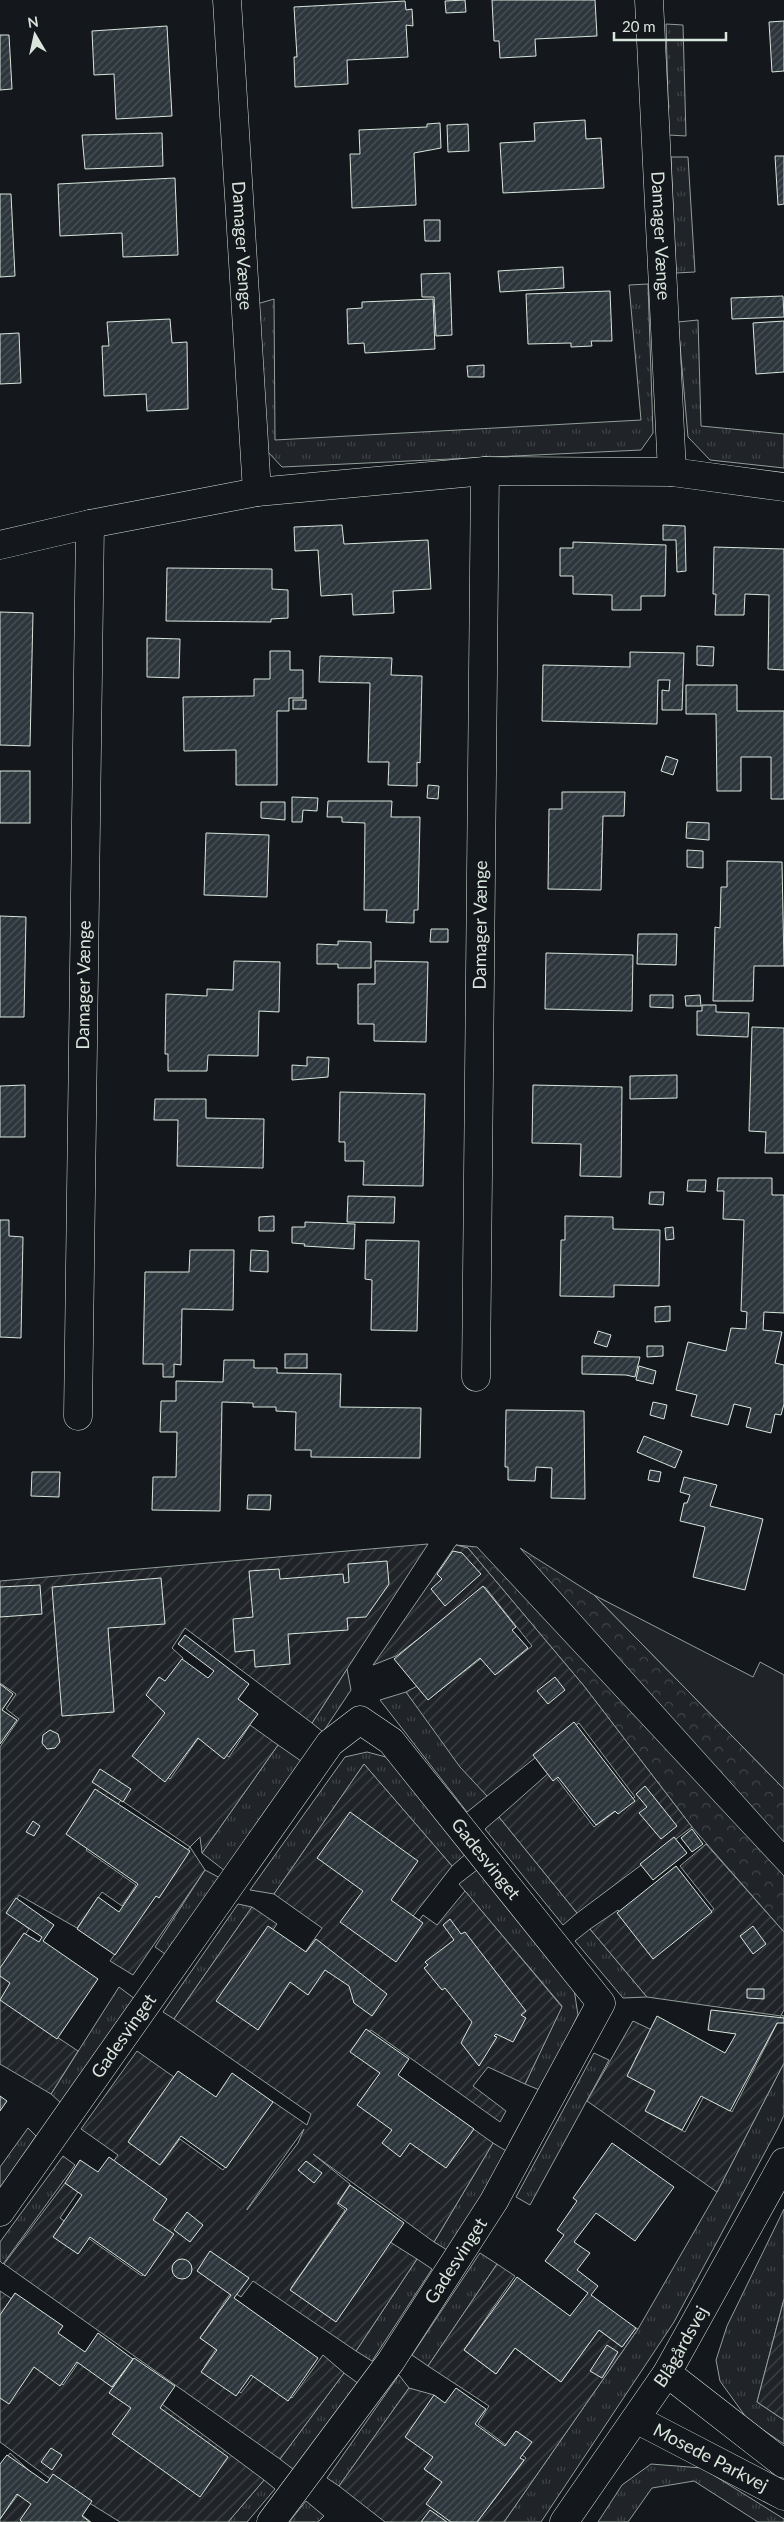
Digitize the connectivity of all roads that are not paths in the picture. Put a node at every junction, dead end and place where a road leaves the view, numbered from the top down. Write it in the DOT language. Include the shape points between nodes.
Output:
graph roads {
  1 [pos="227,0"];
  2 [pos="649,0"];
  3 [pos="484,471"];
  4 [pos="672,472"];
  5 [pos="784,487"];
  6 [pos="257,492"];
  7 [pos="90,524"];
  8 [pos="0,545"];
  9 [pos="476,1377"];
  10 [pos="78,1416"];
  11 [pos="784,2162"];
  12 [pos="0,2212"];
  13 [pos="667,2373"];
  14 [pos="636,2419"];
  15 [pos="784,2464"];
  16 [pos="784,2496"];
  17 [pos="272,2522"];
  18 [pos="564,2522"];
  1 -- 6 [label="street, Damager Vænge"];
  2 -- 4 [label="street, Damager Vænge"];
  3 -- 4 [label="street"];
  3 -- 6 [label="street"];
  3 -- 9 [label="street, Damager Vænge"];
  4 -- 5 [label="street"];
  6 -- 7 [label="street"];
  7 -- 8 [label="street"];
  7 -- 10 [label="street, Damager Vænge"];
  11 -- 13 [label="street, Blågårdsvej"];
  12 -- 17 [label="street, Gadesvinget" via="330,1743 360,1720 391,1741 601,2003 494,2201 391,2361"];
  13 -- 14 [label="street, Blågårdsvej"];
  13 -- 15 [label="street, Mosede Parkvej"];
  14 -- 16 [label="street, Mosede Parkvej"];
  14 -- 18 [label="street, Blågårdsvej"];
}
